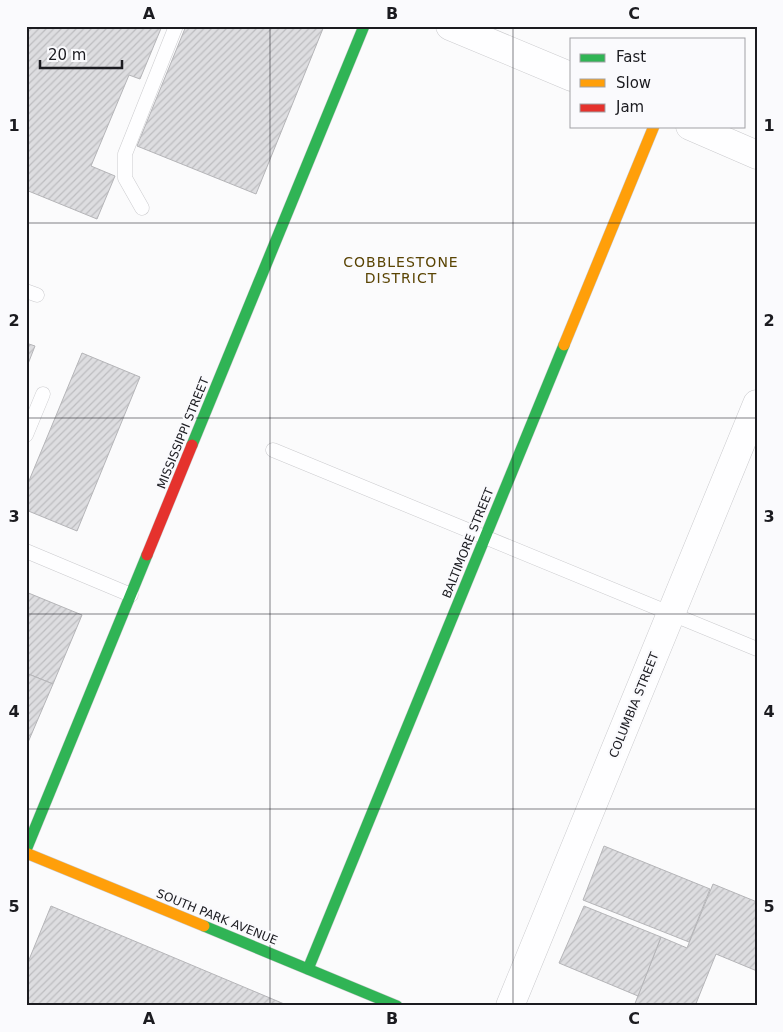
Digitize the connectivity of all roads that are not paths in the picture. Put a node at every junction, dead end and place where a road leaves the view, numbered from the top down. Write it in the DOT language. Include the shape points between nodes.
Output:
graph roads {
  1 [pos="176,26"];
  2 [pos="364,26"];
  3 [pos="450,26"];
  4 [pos="570,76"];
  5 [pos="653,128"];
  6 [pos="695,128"];
  7 [pos="757,154"];
  8 [pos="142,208"];
  9 [pos="43,394"];
  10 [pos="757,404"];
  11 [pos="26,435"];
  12 [pos="273,450"];
  13 [pos="485,538"];
  14 [pos="26,550"];
  15 [pos="131,595"];
  16 [pos="671,614"];
  17 [pos="757,649"];
  18 [pos="26,851"];
  19 [pos="308,969"];
  20 [pos="397,1006"];
  21 [pos="510,1006"];
  1 -- 8 [label="lane" via="125,154 125,178"];
  2 -- 15 [label="street, MISSISSIPPI STREET"];
  3 -- 4 [label="street"];
  5 -- 13 [label="street, BALTIMORE STREET"];
  6 -- 7 [label="street"];
  9 -- 11 [label="lane"];
  10 -- 16 [label="street, COLUMBIA STREET"];
  12 -- 13 [label="lane"];
  13 -- 16 [label="lane"];
  13 -- 19 [label="street, BALTIMORE STREET"];
  14 -- 15 [label="lane"];
  15 -- 18 [label="street, MISSISSIPPI STREET"];
  16 -- 17 [label="lane"];
  16 -- 21 [label="street, COLUMBIA STREET"];
  18 -- 19 [label="street, SOUTH PARK AVENUE"];
  19 -- 20 [label="street, SOUTH PARK AVENUE"];
}
